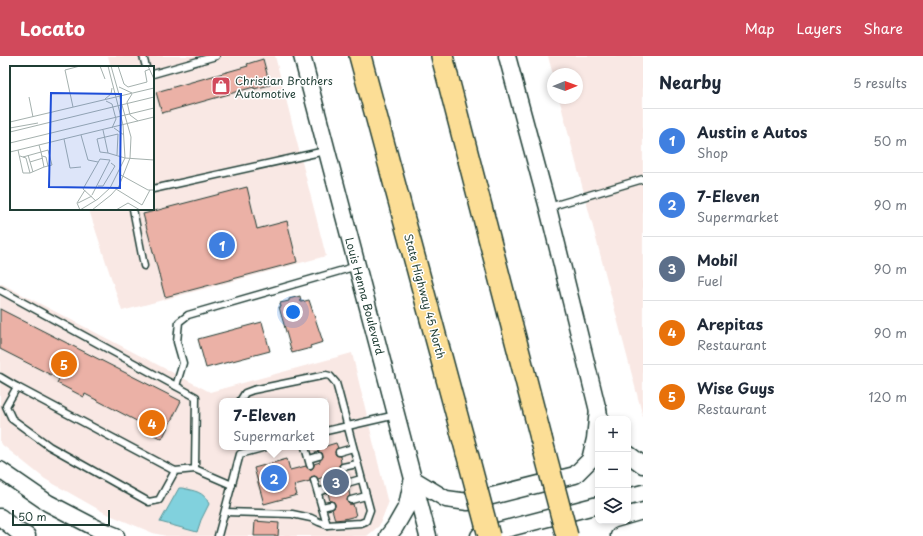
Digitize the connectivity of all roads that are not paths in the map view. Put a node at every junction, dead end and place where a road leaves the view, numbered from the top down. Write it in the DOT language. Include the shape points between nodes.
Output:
graph roads {
  1 [pos="143,56"];
  2 [pos="216,56"];
  3 [pos="302,56"];
  4 [pos="360,56"];
  5 [pos="442,56"];
  6 [pos="446,56"];
  7 [pos="507,56"];
  8 [pos="146,66"];
  9 [pos="154,74"];
  10 [pos="450,84"];
  11 [pos="327,150"];
  12 [pos="643,179"];
  13 [pos="154,189"];
  14 [pos="548,208"];
  15 [pos="133,210"];
  16 [pos="144,266"];
  17 [pos="357,266"];
  18 [pos="0,290"];
  19 [pos="0,377"];
  20 [pos="176,386"];
  21 [pos="17,387"];
  22 [pos="242,398"];
  23 [pos="396,415"];
  24 [pos="601,416"];
  25 [pos="347,426"];
  26 [pos="329,430"];
  27 [pos="595,439"];
  28 [pos="353,448"];
  29 [pos="240,450"];
  30 [pos="255,450"];
  31 [pos="306,450"];
  32 [pos="339,452"];
  33 [pos="240,454"];
  34 [pos="319,456"];
  35 [pos="631,456"];
  36 [pos="357,464"];
  37 [pos="643,465"];
  38 [pos="343,467"];
  39 [pos="195,469"];
  40 [pos="0,470"];
  41 [pos="174,471"];
  42 [pos="361,479"];
  43 [pos="413,479"];
  44 [pos="314,480"];
  45 [pos="347,483"];
  46 [pos="232,485"];
  47 [pos="327,489"];
  48 [pos="318,492"];
  49 [pos="643,493"];
  50 [pos="366,496"];
  51 [pos="631,497"];
  52 [pos="351,500"];
  53 [pos="331,505"];
  54 [pos="595,506"];
  55 [pos="322,507"];
  56 [pos="225,512"];
  57 [pos="0,517"];
  58 [pos="327,525"];
  59 [pos="27,536"];
  60 [pos="116,536"];
  61 [pos="218,536"];
  62 [pos="388,536"];
  63 [pos="428,536"];
  64 [pos="479,536"];
  65 [pos="489,536"];
  66 [pos="567,536"];
  1 -- 8 [label="lane"];
  2 -- 9 [label="lane"];
  3 -- 11 [label="main road, Louis Henna Boulevard"];
  4 -- 65 [label="highway, State Highway 45 North, bridge"];
  5 -- 10 [label="highway"];
  6 -- 10 [label="highway"];
  7 -- 14 [label="main road"];
  10 -- 66 [label="highway, bridge"];
  11 -- 13 [label="lane"];
  11 -- 17 [label="main road, Louis Henna Boulevard"];
  12 -- 14 [label="lane"];
  14 -- 24 [label="main road"];
  15 -- 16 [label="lane"];
  17 -- 20 [label="lane" via="188,315 179,322 177,342 183,363"];
  17 -- 23 [label="main road, Louis Henna Boulevard"];
  18 -- 20 [label="lane"];
  19 -- 21 [label="lane"];
  20 -- 39 [label="lane" via="196,397"];
  21 -- 41 [label="lane"];
  21 -- 41 [label="lane" via="6,406 12,419 48,446 149,502 159,500"];
  22 -- 25 [label="lane" via="245,393 253,390 330,376 336,383"];
  23 -- 25 [label="lane"];
  23 -- 43 [label="main road, Louis Henna Boulevard"];
  25 -- 26 [label="lane"];
  25 -- 28 [label="lane"];
  27 -- 43 [label="main road" via="590,460 575,475 468,502 446,499"];
  28 -- 32 [label="lane"];
  28 -- 36 [label="lane"];
  29 -- 33 [label="lane"];
  30 -- 33 [label="lane"];
  31 -- 34 [label="lane" via="309,462"];
  33 -- 46 [label="lane"];
  35 -- 37 [label="main road"];
  36 -- 38 [label="lane"];
  36 -- 42 [label="lane"];
  39 -- 41 [label="lane"];
  39 -- 46 [label="lane"];
  40 -- 60 [label="main road" via="48,503 95,530"];
  42 -- 45 [label="lane"];
  42 -- 50 [label="lane"];
  43 -- 62 [label="main road" via="407,506"];
  43 -- 63 [label="main road, Louis Henna Boulevard"];
  44 -- 48 [label="lane"];
  46 -- 56 [label="lane"];
  47 -- 48 [label="lane"];
  48 -- 55 [label="lane"];
  49 -- 51 [label="main road"];
  50 -- 52 [label="lane"];
  50 -- 58 [label="lane" via="370,510 366,520 361,523"];
  53 -- 55 [label="lane"];
  54 -- 64 [label="main road"];
  55 -- 58 [label="lane"];
  56 -- 58 [label="lane" via="292,514"];
  56 -- 61 [label="lane"];
  57 -- 59 [label="main road"];
}
